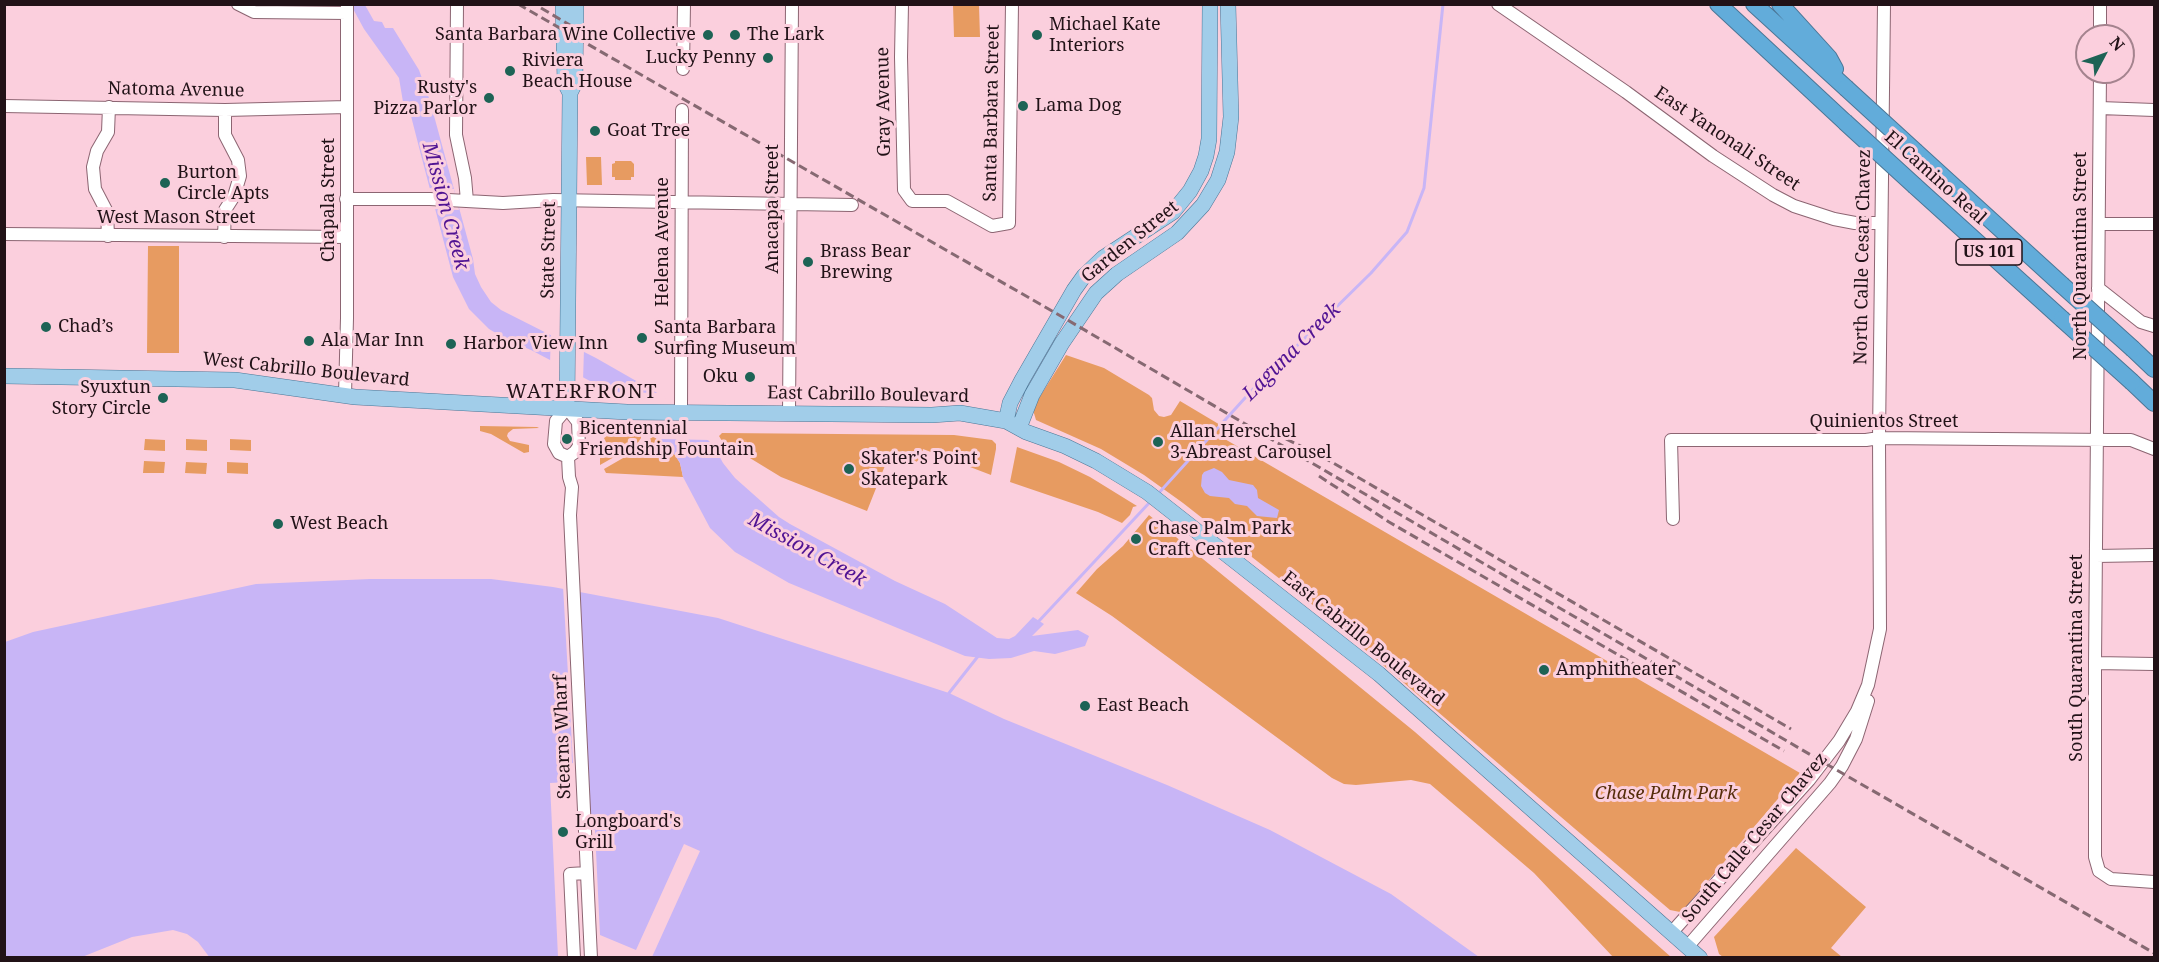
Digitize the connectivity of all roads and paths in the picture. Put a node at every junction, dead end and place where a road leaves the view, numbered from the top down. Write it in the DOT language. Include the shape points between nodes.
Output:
graph roads {
  1 [pos="238,4"];
  2 [pos="457,4"];
  3 [pos="563,4"];
  4 [pos="576,4"];
  5 [pos="684,4"];
  6 [pos="792,4"];
  7 [pos="902,4"];
  8 [pos="1012,4"];
  9 [pos="1210,4"];
  10 [pos="1228,4"];
  11 [pos="1498,4"];
  12 [pos="1718,4"];
  13 [pos="1754,4"];
  14 [pos="1780,4"];
  15 [pos="1884,4"];
  16 [pos="2100,4"];
  17 [pos="347,9"];
  18 [pos="2100,24"];
  19 [pos="683,69"];
  20 [pos="2100,84"];
  21 [pos="1846,88"];
  22 [pos="570,93"];
  23 [pos="4,106"];
  24 [pos="109,107"];
  25 [pos="347,107"];
  26 [pos="2100,108"];
  27 [pos="225,110"];
  28 [pos="682,110"];
  29 [pos="2154,110"];
  30 [pos="346,199"];
  31 [pos="462,200"];
  32 [pos="569,202"];
  33 [pos="681,203"];
  34 [pos="791,205"];
  35 [pos="852,205"];
  36 [pos="1009,223"];
  37 [pos="1881,223"];
  38 [pos="2098,224"];
  39 [pos="2154,224"];
  40 [pos="4,234"];
  41 [pos="108,236"];
  42 [pos="224,237"];
  43 [pos="347,237"];
  44 [pos="2098,288"];
  45 [pos="2154,326"];
  46 [pos="2154,369"];
  47 [pos="4,376"];
  48 [pos="345,395"];
  49 [pos="2154,403"];
  50 [pos="567,408"];
  51 [pos="680,411"];
  52 [pos="789,414"];
  53 [pos="1012,424"];
  54 [pos="1879,438"];
  55 [pos="2097,440"];
  56 [pos="2154,449"];
  57 [pos="568,457"];
  58 [pos="1673,519"];
  59 [pos="2154,555"];
  60 [pos="2096,556"];
  61 [pos="2094,663"];
  62 [pos="2154,664"];
  63 [pos="1868,685"];
  64 [pos="587,873"];
  65 [pos="2154,882"];
  66 [pos="1672,932"];
  67 [pos="1688,946"];
  68 [pos="574,957"];
  69 [pos="591,957"];
  70 [pos="1700,957"];
  1 -- 17 [label="street" via="254,12"];
  2 -- 31 [label="street" via="456,135 465,178"];
  3 -- 22 [label="main road, State Street" via="565,83"];
  4 -- 22 [label="main road, State Street" via="575,83"];
  5 -- 19 [label="street"];
  6 -- 34 [label="street, Anacapa Street"];
  7 -- 36 [label="street, Gray Avenue" via="903,184 909,198 919,202 947,201 992,226"];
  8 -- 36 [label="street, Santa Barbara Street"];
  9 -- 53 [label="main road, Garden Street" via="1209,139 1201,171 1173,212 1103,258 1084,276 1010,402"];
  10 -- 53 [label="main road, Garden Street" via="1231,117 1227,152 1218,180 1203,205 1177,233 1096,293"];
  11 -- 37 [label="street, East Yanonali Street" via="1713,156 1794,206 1834,219"];
  12 -- 49 [label="highway, El Camino Real / US 101, bridge"];
  13 -- 21 [label="highway, El Camino Real / US 101"];
  14 -- 21 [label="highway" via="1829,58"];
  15 -- 37 [label="street, North Calle Cesar Chavez"];
  16 -- 18 [label="street"];
  17 -- 25 [label="street, Chapala Street"];
  20 -- 26 [label="street, North Quarantina Street"];
  21 -- 46 [label="highway, El Camino Real / US 101, bridge"];
  22 -- 32 [label="main road, State Street"];
  23 -- 24 [label="street, Natoma Avenue"];
  24 -- 27 [label="street, Natoma Avenue"];
  24 -- 41 [label="street" via="108,132 93,162 95,189 107,212"];
  25 -- 27 [label="street, Natoma Avenue"];
  25 -- 30 [label="street, Chapala Street"];
  26 -- 29 [label="street"];
  26 -- 38 [label="street, North Quarantina Street"];
  27 -- 42 [label="street" via="225,135 238,160 240,176 225,210"];
  28 -- 33 [label="street, Helena Avenue"];
  30 -- 31 [label="street"];
  30 -- 43 [label="street, Chapala Street"];
  31 -- 32 [label="street"];
  32 -- 33 [label="street"];
  32 -- 50 [label="main road, State Street"];
  33 -- 34 [label="street"];
  33 -- 51 [label="street, Helena Avenue"];
  34 -- 35 [label="street"];
  34 -- 52 [label="street, Anacapa Street"];
  37 -- 54 [label="street, North Calle Cesar Chavez"];
  38 -- 39 [label="street"];
  38 -- 44 [label="street, North Quarantina Street"];
  40 -- 41 [label="street, West Mason Street"];
  41 -- 42 [label="street, West Mason Street"];
  42 -- 43 [label="street, West Mason Street"];
  43 -- 48 [label="street, Chapala Street"];
  44 -- 45 [label="street" via="2141,322"];
  44 -- 55 [label="street, North Quarantina Street"];
  47 -- 48 [label="main road, West Cabrillo Boulevard" via="235,380"];
  48 -- 50 [label="main road, West Cabrillo Boulevard"];
  50 -- 51 [label="main road, East Cabrillo Boulevard"];
  50 -- 57 [label="street, Stearns Wharf" via="578,422 579,446"];
  50 -- 57 [label="street, Stearns Wharf" via="556,421 554,444 559,453"];
  51 -- 52 [label="main road, East Cabrillo Boulevard"];
  52 -- 53 [label="main road, East Cabrillo Boulevard" via="960,413"];
  53 -- 66 [label="main road, East Cabrillo Boulevard" via="1096,461 1147,492 1380,675"];
  54 -- 55 [label="street, Quinientos Street"];
  54 -- 58 [label="street, Quinientos Street" via="1671,440"];
  54 -- 63 [label="street, South Calle Cesar Chavez" via="1880,629"];
  55 -- 56 [label="street, Quinientos Street" via="2131,440"];
  55 -- 60 [label="street, South Quarantina Street"];
  57 -- 64 [label="street, Stearns Wharf"];
  59 -- 60 [label="street"];
  60 -- 61 [label="street, South Quarantina Street"];
  61 -- 62 [label="street"];
  61 -- 65 [label="street, South Quarantina Street" via="2097,866 2116,880"];
  63 -- 66 [label="street, South Calle Cesar Chavez" via="1839,741 1809,780"];
  63 -- 67 [label="street, South Calle Cesar Chavez" via="1868,703 1842,766"];
  64 -- 68 [label="street" via="570,874"];
  64 -- 69 [label="street, Stearns Wharf"];
  66 -- 67 [label="main road, East Cabrillo Boulevard"];
  67 -- 70 [label="main road, East Cabrillo Boulevard"];
}
